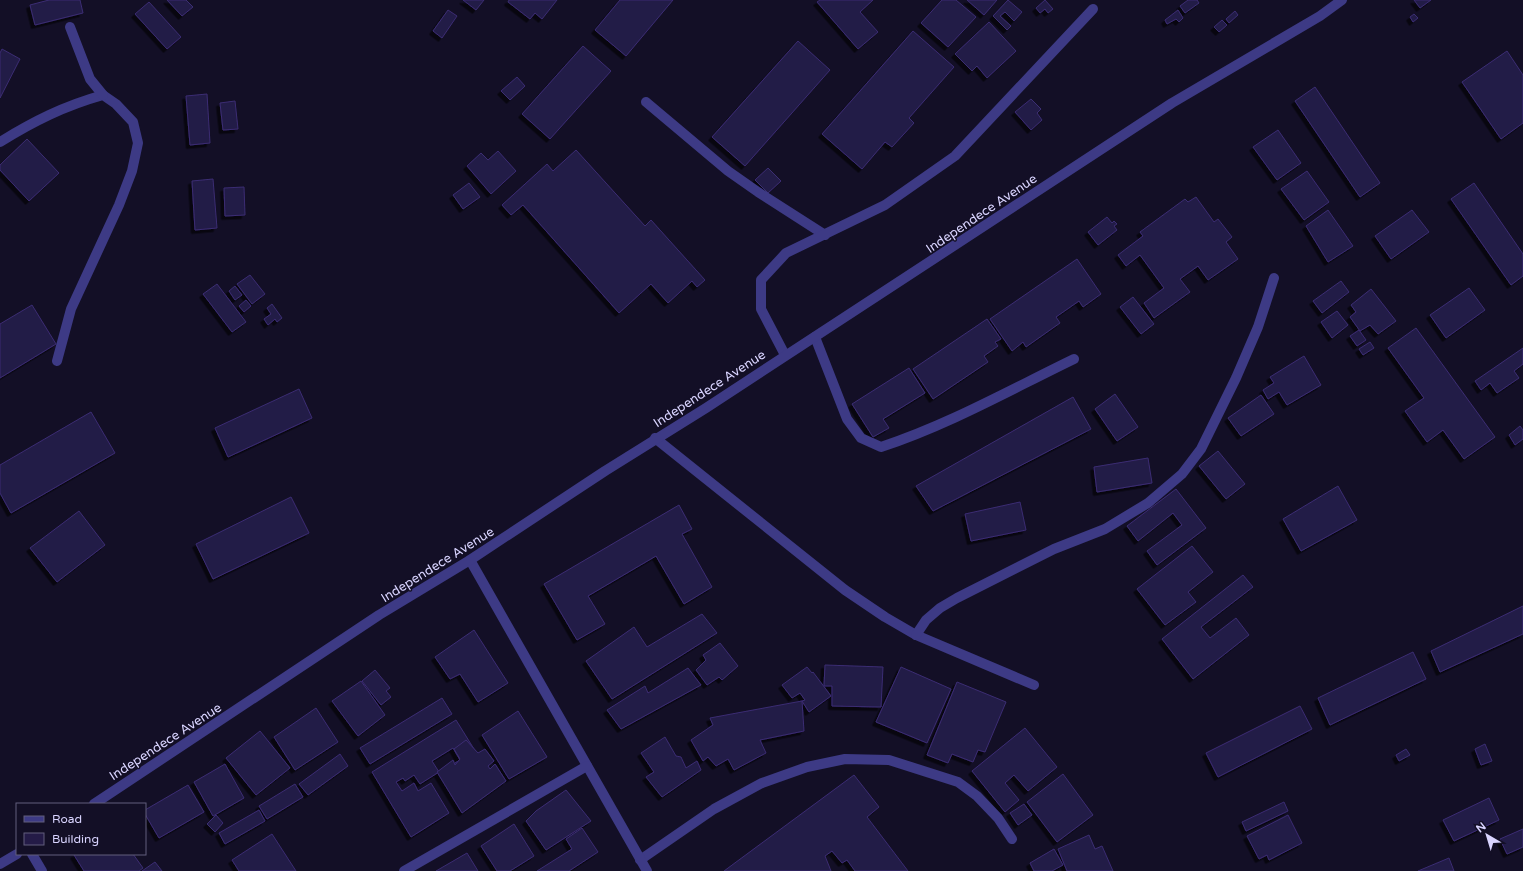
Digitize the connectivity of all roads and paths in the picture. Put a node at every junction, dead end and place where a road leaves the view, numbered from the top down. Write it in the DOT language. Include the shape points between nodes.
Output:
graph roads {
  1 [pos="1342,0"];
  2 [pos="1094,9"];
  3 [pos="70,27"];
  4 [pos="103,95"];
  5 [pos="646,102"];
  6 [pos="0,142"];
  7 [pos="825,235"];
  8 [pos="1274,278"];
  9 [pos="815,337"];
  10 [pos="785,355"];
  11 [pos="1074,359"];
  12 [pos="57,361"];
  13 [pos="655,438"];
  14 [pos="470,560"];
  15 [pos="916,635"];
  16 [pos="1034,685"];
  17 [pos="587,766"];
  18 [pos="96,803"];
  19 [pos="1012,839"];
  20 [pos="16,855"];
  21 [pos="33,855"];
  22 [pos="640,860"];
  23 [pos="0,864"];
  24 [pos="42,871"];
  25 [pos="404,871"];
  26 [pos="647,871"];
  1 -- 9 [label="street, Independece Avenue" via="1320,16 1172,103"];
  2 -- 7 [label="street" via="955,156 885,205"];
  3 -- 4 [label="street" via="90,79"];
  4 -- 6 [label="street" via="73,103"];
  4 -- 12 [label="street" via="116,104 132,122 138,143 132,171 120,204 71,309"];
  5 -- 7 [label="street" via="728,171"];
  7 -- 10 [label="street" via="786,253 761,280 761,309"];
  8 -- 15 [label="street" via="1258,327 1236,378 1201,449 1182,474 1148,503 1105,529 1054,549 940,608 926,620"];
  9 -- 10 [label="street, Independece Avenue"];
  9 -- 11 [label="street" via="848,419 862,438 881,447 912,437 957,417"];
  10 -- 13 [label="street, Independece Avenue" via="706,408"];
  13 -- 14 [label="street, Independece Avenue"];
  13 -- 15 [label="street" via="845,590"];
  14 -- 17 [label="street"];
  14 -- 18 [label="street, Independece Avenue" via="379,615"];
  15 -- 16 [label="street"];
  17 -- 22 [label="street"];
  17 -- 25 [label="street"];
  19 -- 22 [label="street" via="998,818 977,796 958,782 889,760 845,759 807,767 762,783 714,809"];
  20 -- 23 [label="street"];
  21 -- 24 [label="street"];
  22 -- 26 [label="street"];
}
